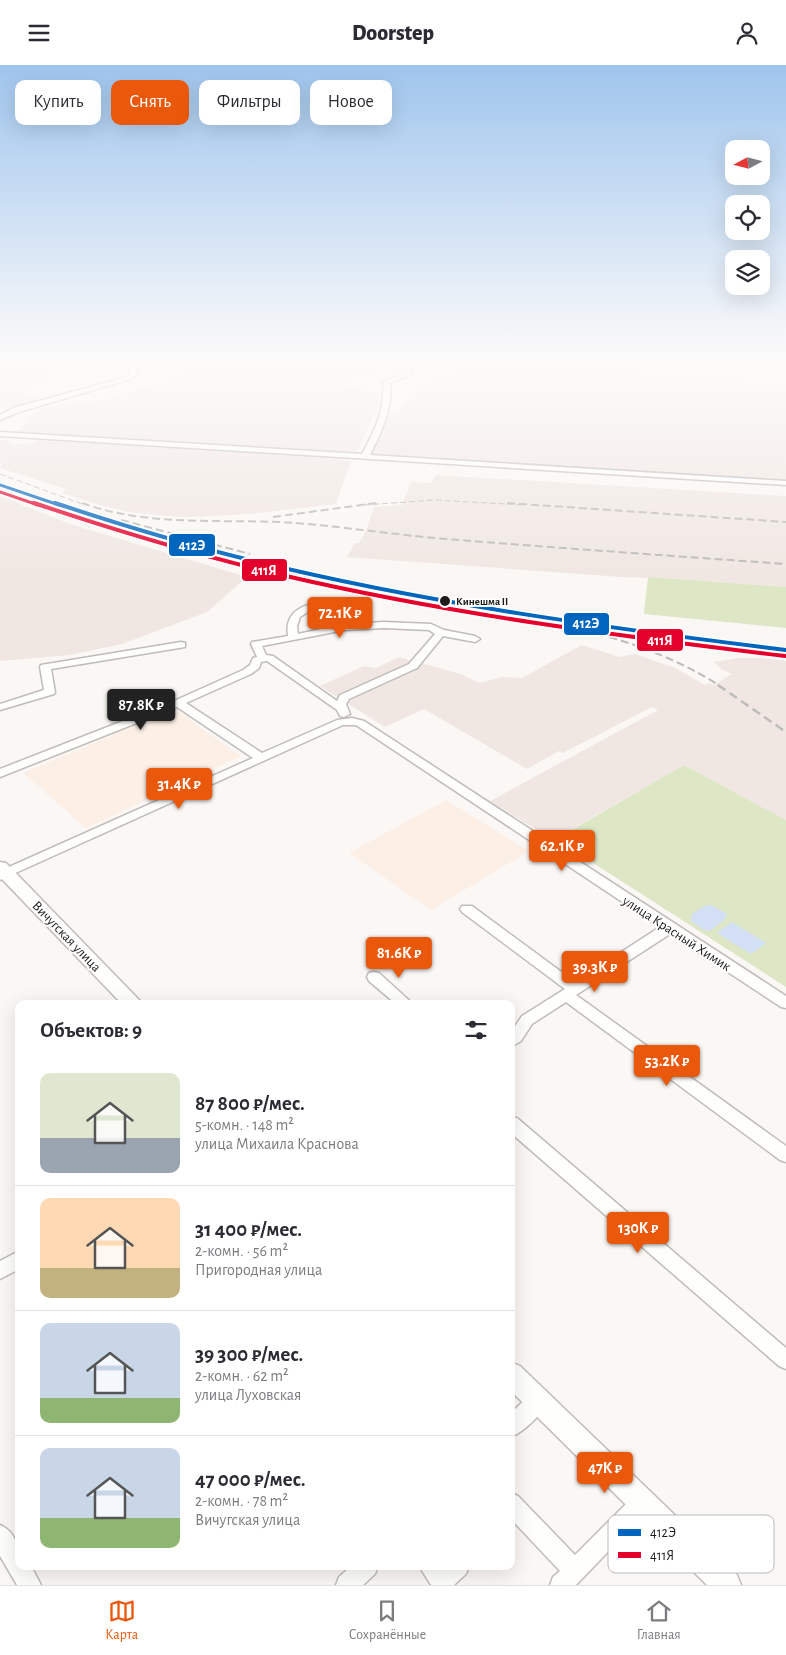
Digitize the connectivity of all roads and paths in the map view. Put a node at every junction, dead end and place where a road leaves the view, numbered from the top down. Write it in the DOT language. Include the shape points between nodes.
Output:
graph roads {
  1 [pos="378,432"];
  2 [pos="0,434"];
  3 [pos="365,456"];
  4 [pos="786,483"];
  5 [pos="345,627"];
  6 [pos="442,633"];
  7 [pos="294,638"];
  8 [pos="475,639"];
  9 [pos="181,645"];
  10 [pos="260,659"];
  11 [pos="178,703"];
  12 [pos="0,707"];
  13 [pos="339,707"];
  14 [pos="343,721"];
  15 [pos="261,758"];
  16 [pos="0,773"];
  17 [pos="2,872"];
  18 [pos="467,909"];
  19 [pos="669,928"];
  20 [pos="374,977"];
  21 [pos="570,992"];
  22 [pos="130,1000"];
  23 [pos="401,1000"];
  24 [pos="786,1003"];
  25 [pos="515,1038"];
  26 [pos="515,1126"];
  27 [pos="786,1155"];
  28 [pos="15,1262"];
  29 [pos="0,1271"];
  30 [pos="786,1360"];
  31 [pos="515,1378"];
  32 [pos="539,1400"];
  33 [pos="515,1423"];
  34 [pos="642,1501"];
  35 [pos="515,1512"];
  36 [pos="629,1515"];
  37 [pos="656,1515"];
  38 [pos="608,1536"];
  39 [pos="2,1543"];
  40 [pos="15,1562"];
  41 [pos="20,1570"];
  42 [pos="362,1570"];
  43 [pos="433,1570"];
  44 [pos="454,1570"];
  45 [pos="714,1573"];
  46 [pos="568,1578"];
  47 [pos="30,1585"];
  48 [pos="347,1585"];
  49 [pos="726,1585"];
  1 -- 3 [label="street"];
  2 -- 3 [label="street"];
  3 -- 4 [label="street"];
  5 -- 6 [label="street" via="431,627"];
  5 -- 7 [label="street"];
  5 -- 7 [label="street" via="313,607 304,608 293,617 291,628"];
  6 -- 8 [label="street"];
  6 -- 14 [label="street" via="414,666 344,697 341,704"];
  7 -- 10 [label="street" via="256,644"];
  9 -- 12 [label="street" via="45,667 50,692"];
  10 -- 11 [label="street" via="247,672"];
  10 -- 13 [label="street" via="269,658"];
  11 -- 15 [label="street"];
  11 -- 16 [label="street"];
  14 -- 15 [label="street"];
  14 -- 19 [label="street, улица Красный Химик" via="360,723"];
  15 -- 17 [label="street"];
  17 -- 22 [label="main road, Вичугская улица"];
  18 -- 21 [label="street"];
  19 -- 21 [label="street"];
  19 -- 24 [label="street, улица Красный Химик"];
  20 -- 23 [label="street"];
  21 -- 25 [label="street" via="526,1020"];
  21 -- 27 [label="street"];
  26 -- 30 [label="street"];
  28 -- 29 [label="street"];
  31 -- 32 [label="main road"];
  32 -- 33 [label="street"];
  32 -- 34 [label="main road"];
  34 -- 36 [label="street"];
  34 -- 37 [label="main road"];
  35 -- 46 [label="street"];
  38 -- 46 [label="street"];
  39 -- 40 [label="street"];
  41 -- 47 [label="street"];
  42 -- 48 [label="street"];
  43 -- 44 [label="street" via="442,1581"];
  45 -- 49 [label="main road"];
}
